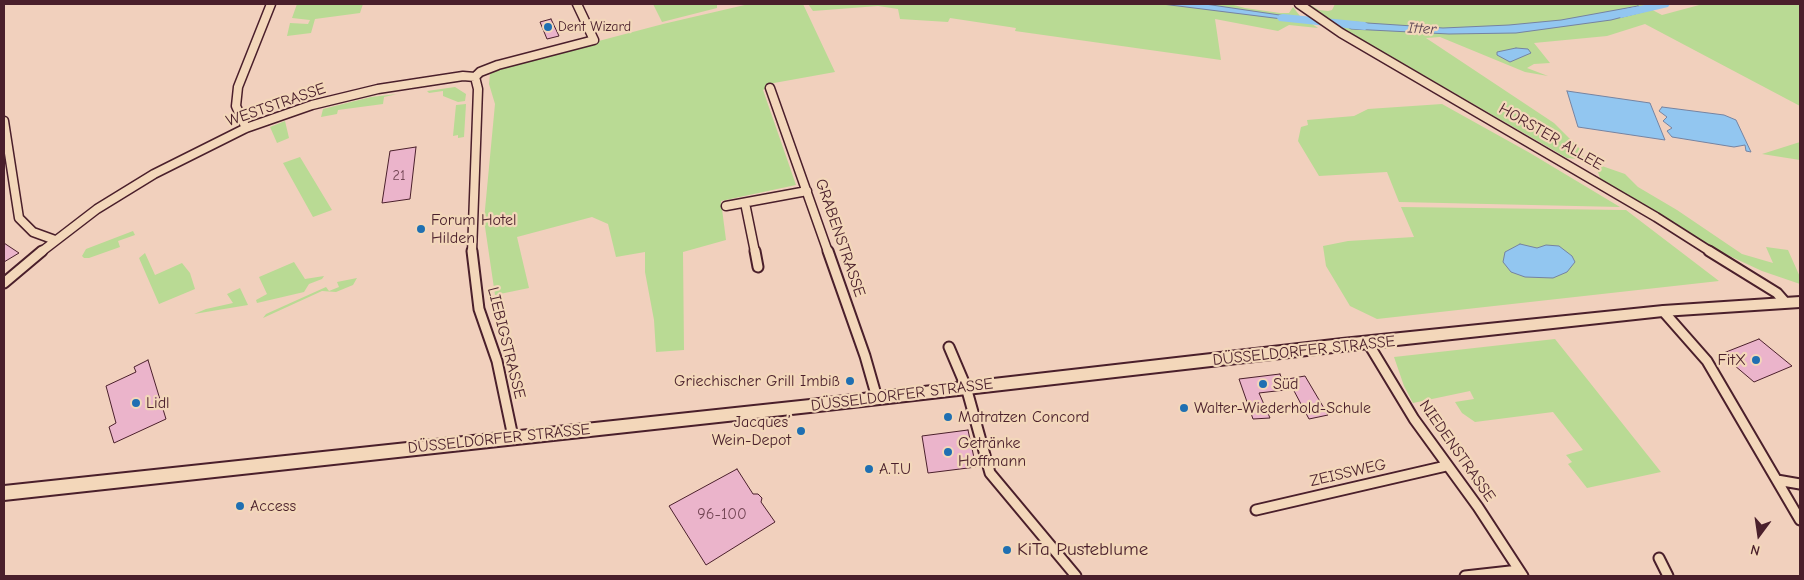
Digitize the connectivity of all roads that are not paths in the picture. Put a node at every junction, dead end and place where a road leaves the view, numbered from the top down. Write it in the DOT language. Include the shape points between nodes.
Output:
graph roads {
  1 [pos="271,4"];
  2 [pos="577,4"];
  3 [pos="1299,4"];
  4 [pos="1320,19"];
  5 [pos="475,76"];
  6 [pos="770,88"];
  7 [pos="4,121"];
  8 [pos="246,128"];
  9 [pos="8,180"];
  10 [pos="807,191"];
  11 [pos="745,203"];
  12 [pos="726,206"];
  13 [pos="55,240"];
  14 [pos="758,267"];
  15 [pos="4,283"];
  16 [pos="1784,302"];
  17 [pos="1800,302"];
  18 [pos="1663,311"];
  19 [pos="1368,343"];
  20 [pos="949,347"];
  21 [pos="966,388"];
  22 [pos="877,398"];
  23 [pos="513,436"];
  24 [pos="1446,466"];
  25 [pos="1777,480"];
  26 [pos="1800,484"];
  27 [pos="4,494"];
  28 [pos="1256,510"];
  29 [pos="1800,520"];
  30 [pos="1659,558"];
  31 [pos="1521,573"];
  32 [pos="1076,576"];
  33 [pos="1466,576"];
  34 [pos="1668,576"];
  1 -- 8 [label="street" via="238,86 236,106"];
  2 -- 5 [label="street, WESTSTRASSE" via="594,40 498,65"];
  3 -- 4 [label="street, HORSTER ALLEE"];
  4 -- 16 [label="street, HORSTER ALLEE" via="1640,208 1769,288"];
  5 -- 8 [label="street, WESTSTRASSE" via="378,90 312,105"];
  5 -- 23 [label="street, LIEBIGSTRASSE" via="478,89 472,249 479,309 496,362"];
  6 -- 10 [label="street, GRABENSTRASSE"];
  7 -- 9 [label="street"];
  8 -- 13 [label="street, WESTSTRASSE" via="154,174"];
  9 -- 13 [label="street" via="20,218 33,232"];
  10 -- 11 [label="street"];
  10 -- 22 [label="street, GRABENSTRASSE"];
  11 -- 12 [label="street"];
  11 -- 14 [label="street"];
  13 -- 15 [label="street, WESTSTRASSE"];
  16 -- 17 [label="main road, DÜSSELDORFER STRASSE"];
  16 -- 18 [label="main road, DÜSSELDORFER STRASSE"];
  18 -- 19 [label="main road, DÜSSELDORFER STRASSE"];
  18 -- 25 [label="street" via="1707,361"];
  19 -- 21 [label="main road, DÜSSELDORFER STRASSE"];
  19 -- 24 [label="street, NIEDENSTRASSE"];
  20 -- 21 [label="street"];
  21 -- 22 [label="main road, DÜSSELDORFER STRASSE"];
  21 -- 32 [label="street" via="990,473"];
  22 -- 23 [label="main road, DÜSSELDORFER STRASSE"];
  23 -- 27 [label="main road, DÜSSELDORFER STRASSE"];
  24 -- 28 [label="street, ZEISSWEG"];
  24 -- 31 [label="street, NIEDENSTRASSE" via="1478,507"];
  25 -- 26 [label="street"];
  25 -- 29 [label="street"];
  30 -- 34 [label="street"];
  31 -- 33 [label="street"];
}
